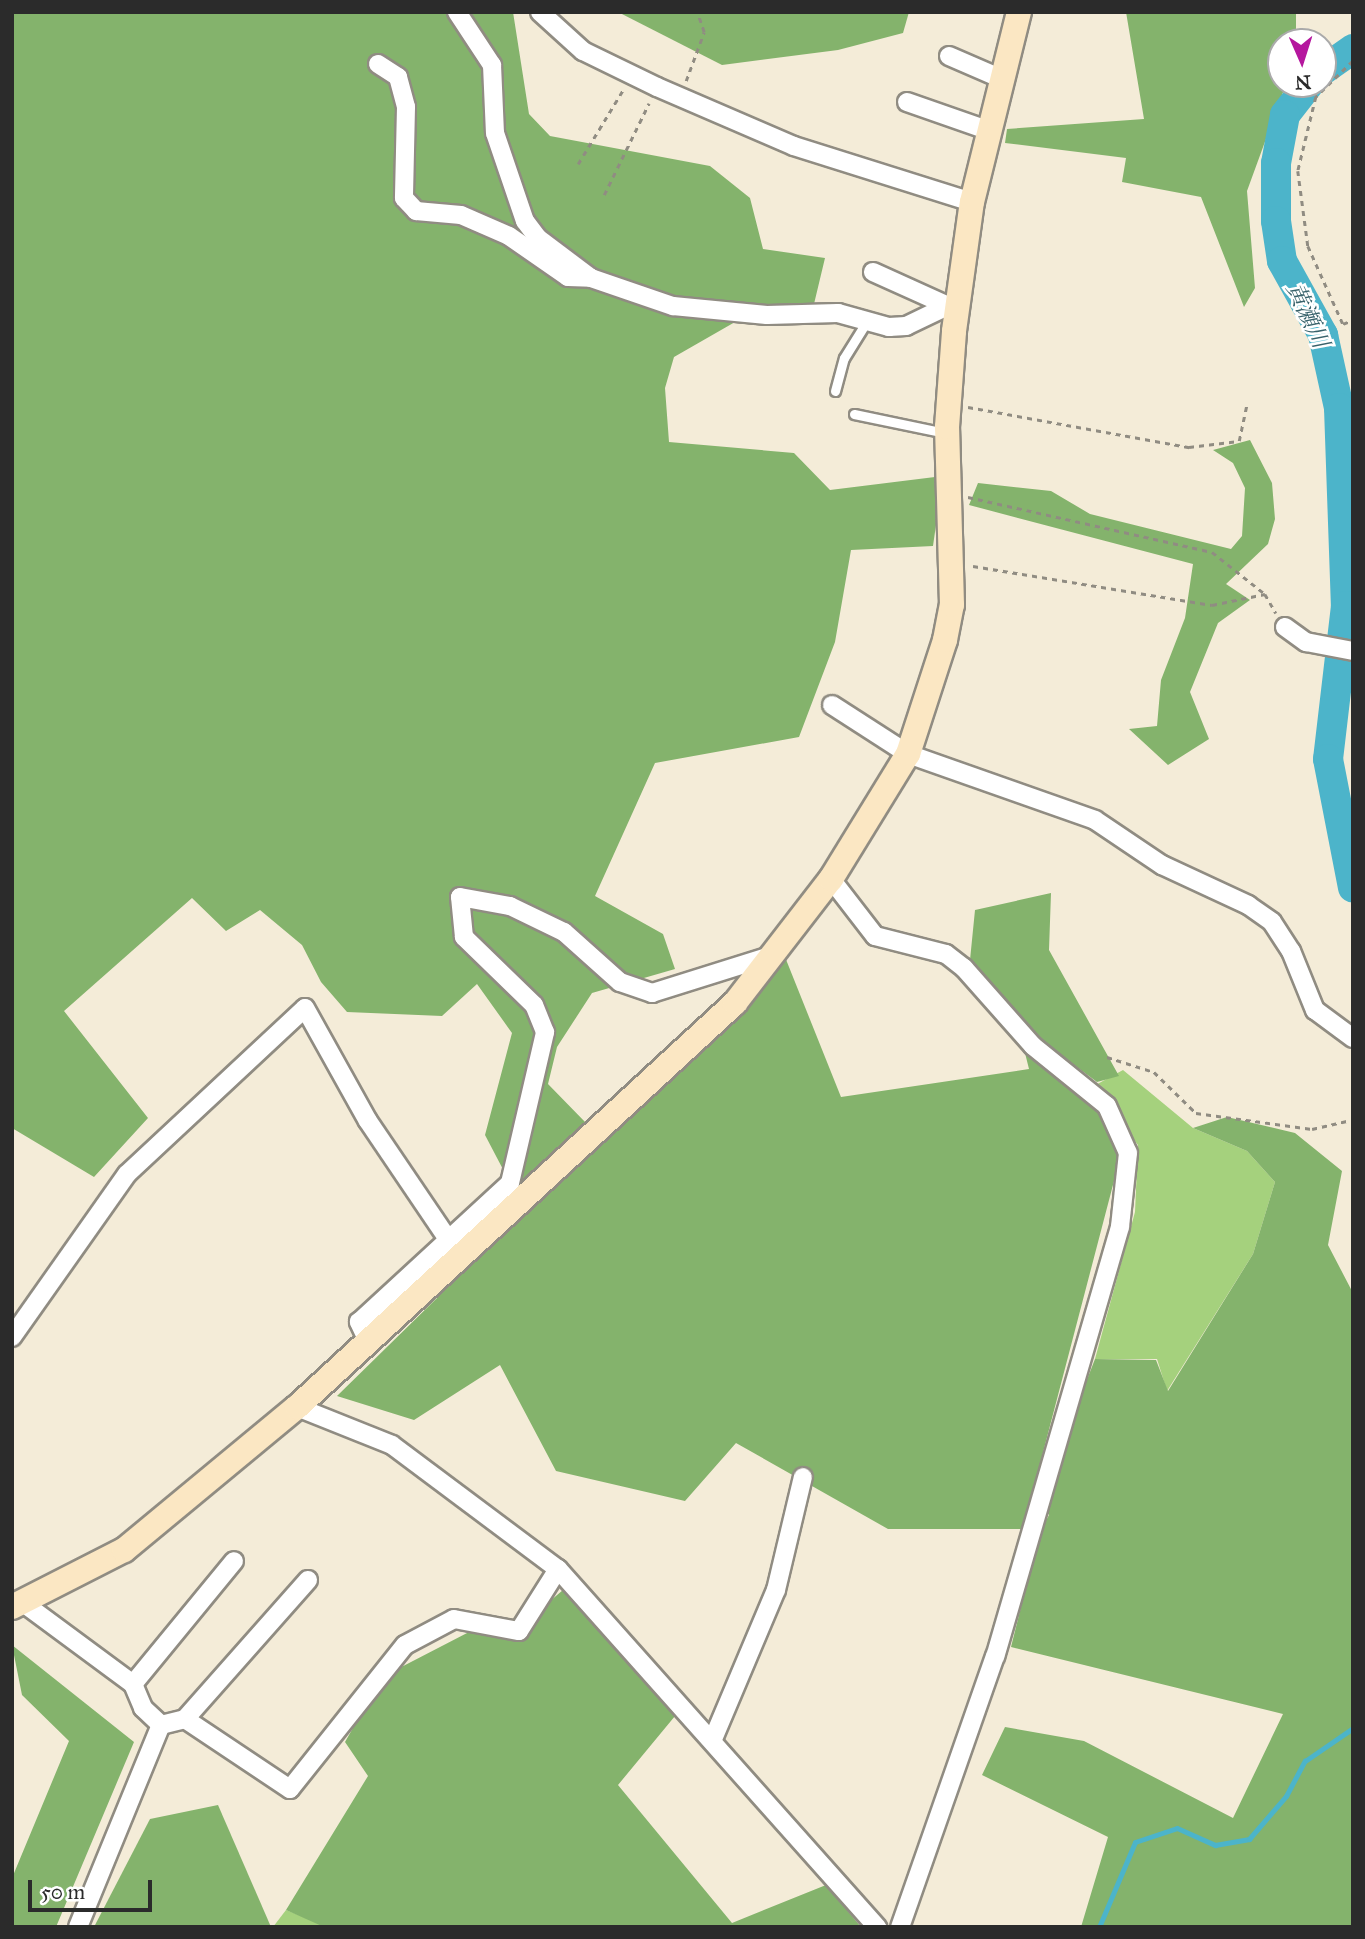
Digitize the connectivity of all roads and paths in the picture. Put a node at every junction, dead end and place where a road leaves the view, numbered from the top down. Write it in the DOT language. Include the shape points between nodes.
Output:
graph roads {
  1 [pos="457,12"];
  2 [pos="540,12"];
  3 [pos="698,12"];
  4 [pos="1019,12"];
  5 [pos="949,56"];
  6 [pos="1353,61"];
  7 [pos="377,64"];
  8 [pos="632,75"];
  9 [pos="1000,78"];
  10 [pos="657,87"];
  11 [pos="681,98"];
  12 [pos="906,102"];
  13 [pos="988,130"];
  14 [pos="578,164"];
  15 [pos="604,195"];
  16 [pos="972,202"];
  17 [pos="873,272"];
  18 [pos="591,278"];
  19 [pos="952,303"];
  20 [pos="870,317"];
  21 [pos="1353,320"];
  22 [pos="835,391"];
  23 [pos="948,403"];
  24 [pos="1247,403"];
  25 [pos="854,414"];
  26 [pos="947,433"];
  27 [pos="951,494"];
  28 [pos="952,562"];
  29 [pos="1265,594"];
  30 [pos="1285,627"];
  31 [pos="1353,651"];
  32 [pos="832,705"];
  33 [pos="908,754"];
  34 [pos="831,879"];
  35 [pos="773,955"];
  36 [pos="1353,1038"];
  37 [pos="1107,1057"];
  38 [pos="1350,1120"];
  39 [pos="447,1239"];
  40 [pos="12,1337"];
  41 [pos="366,1337"];
  42 [pos="297,1407"];
  43 [pos="803,1477"];
  44 [pos="234,1561"];
  45 [pos="558,1569"];
  46 [pos="308,1580"];
  47 [pos="17,1605"];
  48 [pos="133,1684"];
  49 [pos="186,1719"];
  50 [pos="162,1725"];
  51 [pos="713,1739"];
  52 [pos="78,1927"];
  53 [pos="877,1927"];
  54 [pos="900,1927"];
  1 -- 18 [label="street" via="492,65 495,133 525,221"];
  2 -- 8 [label="street" via="583,51"];
  3 -- 11 [label="path" via="704,32"];
  4 -- 9 [label="street"];
  5 -- 9 [label="street"];
  6 -- 21 [label="path" via="1316,97 1298,171 1308,246 1343,324"];
  7 -- 18 [label="street" via="398,77 406,107 404,198 416,211 461,215 509,236 568,277"];
  8 -- 10 [label="street"];
  8 -- 14 [label="path"];
  9 -- 13 [label="street"];
  10 -- 11 [label="street"];
  10 -- 15 [label="path"];
  11 -- 16 [label="street" via="793,146"];
  12 -- 13 [label="street"];
  13 -- 16 [label="street"];
  16 -- 19 [label="street"];
  17 -- 19 [label="street"];
  18 -- 20 [label="street" via="673,306"];
  19 -- 20 [label="street" via="906,326"];
  19 -- 23 [label="street"];
  20 -- 22 [label="lane" via="844,358"];
  23 -- 24 [label="path" via="1189,447 1239,441"];
  23 -- 26 [label="street"];
  25 -- 26 [label="lane"];
  26 -- 27 [label="street"];
  27 -- 28 [label="street"];
  27 -- 29 [label="path" via="1212,552"];
  28 -- 29 [label="path" via="1212,605"];
  28 -- 33 [label="street" via="945,640"];
  29 -- 30 [label="path"];
  30 -- 31 [label="street" via="1306,642"];
  32 -- 33 [label="street"];
  33 -- 34 [label="street"];
  33 -- 36 [label="street" via="1095,820 1162,865 1248,905 1279,931 1315,1010"];
  34 -- 35 [label="street"];
  34 -- 54 [label="street" via="875,936 946,954 964,968 1033,1046 1107,1105 1128,1153 1120,1227 995,1656"];
  35 -- 39 [label="street" via="652,993 620,982 564,932 510,906 460,897 464,937 534,1005 545,1032 510,1183"];
  35 -- 41 [label="street" via="735,1003 612,1119"];
  37 -- 38 [label="path" via="1154,1072 1196,1113 1312,1129"];
  39 -- 40 [label="street" via="368,1121 305,1008 127,1174"];
  39 -- 41 [label="street" via="359,1322"];
  41 -- 42 [label="street"];
  42 -- 45 [label="street" via="392,1445"];
  42 -- 47 [label="street" via="124,1550"];
  43 -- 51 [label="street" via="776,1590"];
  44 -- 48 [label="street"];
  45 -- 49 [label="street" via="519,1631 454,1619 405,1646 290,1789"];
  45 -- 51 [label="street" via="680,1710"];
  46 -- 49 [label="street"];
  47 -- 48 [label="street"];
  48 -- 50 [label="street" via="143,1708"];
  49 -- 50 [label="street"];
  50 -- 52 [label="street"];
  51 -- 53 [label="street"];
}
